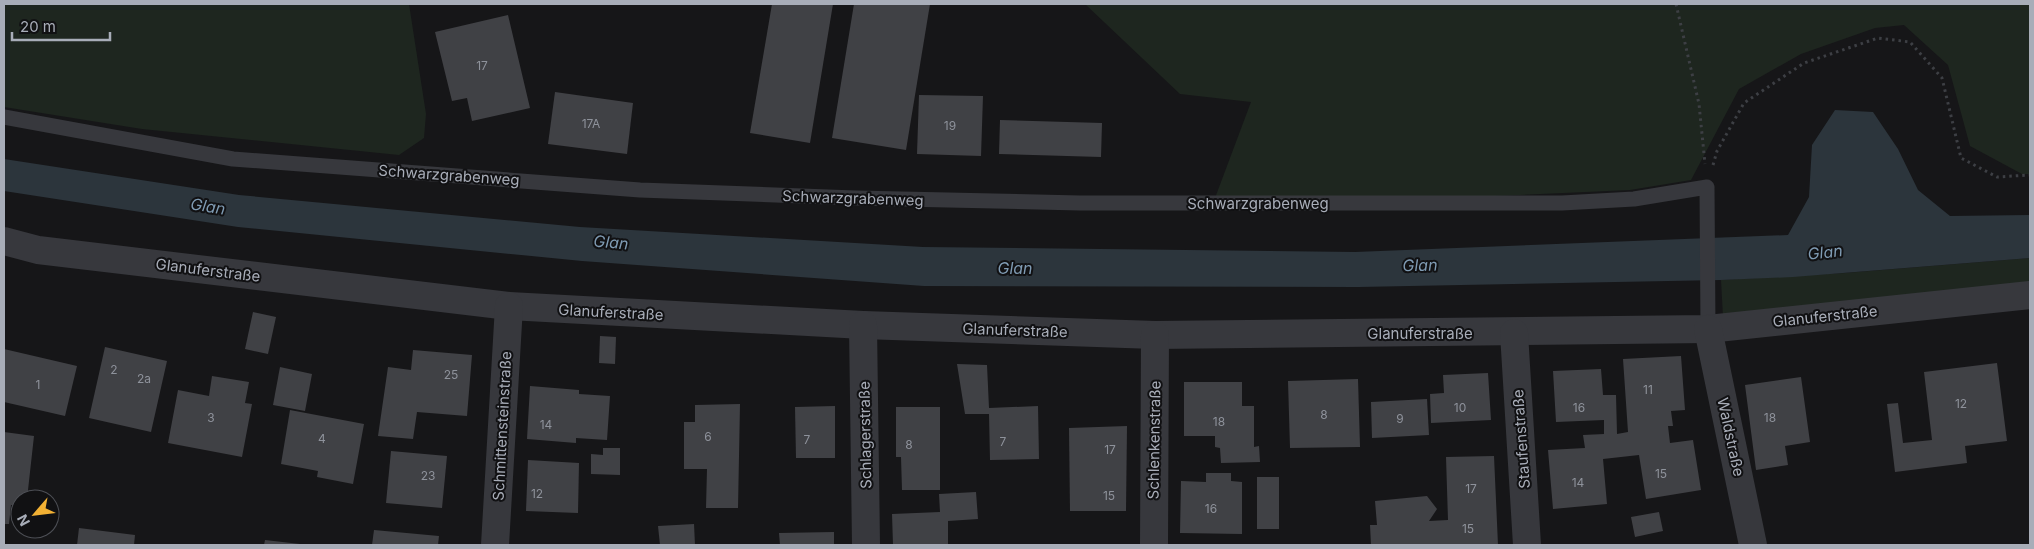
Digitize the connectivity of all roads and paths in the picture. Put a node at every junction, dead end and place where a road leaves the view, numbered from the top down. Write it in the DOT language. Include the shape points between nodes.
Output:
graph roads {
  1 [pos="1676,4"];
  2 [pos="4,117"];
  3 [pos="2030,175"];
  4 [pos="1707,187"];
  5 [pos="4,241"];
  6 [pos="2030,294"];
  7 [pos="509,306"];
  8 [pos="863,325"];
  9 [pos="1708,329"];
  10 [pos="1514,332"];
  11 [pos="1156,335"];
  12 [pos="495,545"];
  13 [pos="866,545"];
  14 [pos="1154,545"];
  15 [pos="1527,545"];
  16 [pos="1754,545"];
  1 -- 4 [label="path" via="1699,104"];
  2 -- 4 [label="lane, Schwarzgrabenweg" via="233,159 640,190 1080,203 1533,203 1634,200"];
  3 -- 4 [label="path" via="1997,177 1961,158 1942,78 1910,42 1878,38 1804,62 1744,103 1717,151"];
  4 -- 9 [label="lane"];
  5 -- 7 [label="street, Glanuferstraße" via="38,250"];
  6 -- 9 [label="street, Glanuferstraße"];
  7 -- 8 [label="street, Glanuferstraße"];
  7 -- 12 [label="street, Schmittensteinstraße"];
  8 -- 11 [label="street, Glanuferstraße"];
  8 -- 13 [label="street, Schlagerstraße"];
  9 -- 10 [label="street, Glanuferstraße"];
  9 -- 16 [label="street, Waldstraße"];
  10 -- 11 [label="street, Glanuferstraße"];
  10 -- 15 [label="street, Staufenstraße"];
  11 -- 14 [label="street, Schlenkenstraße"];
}
